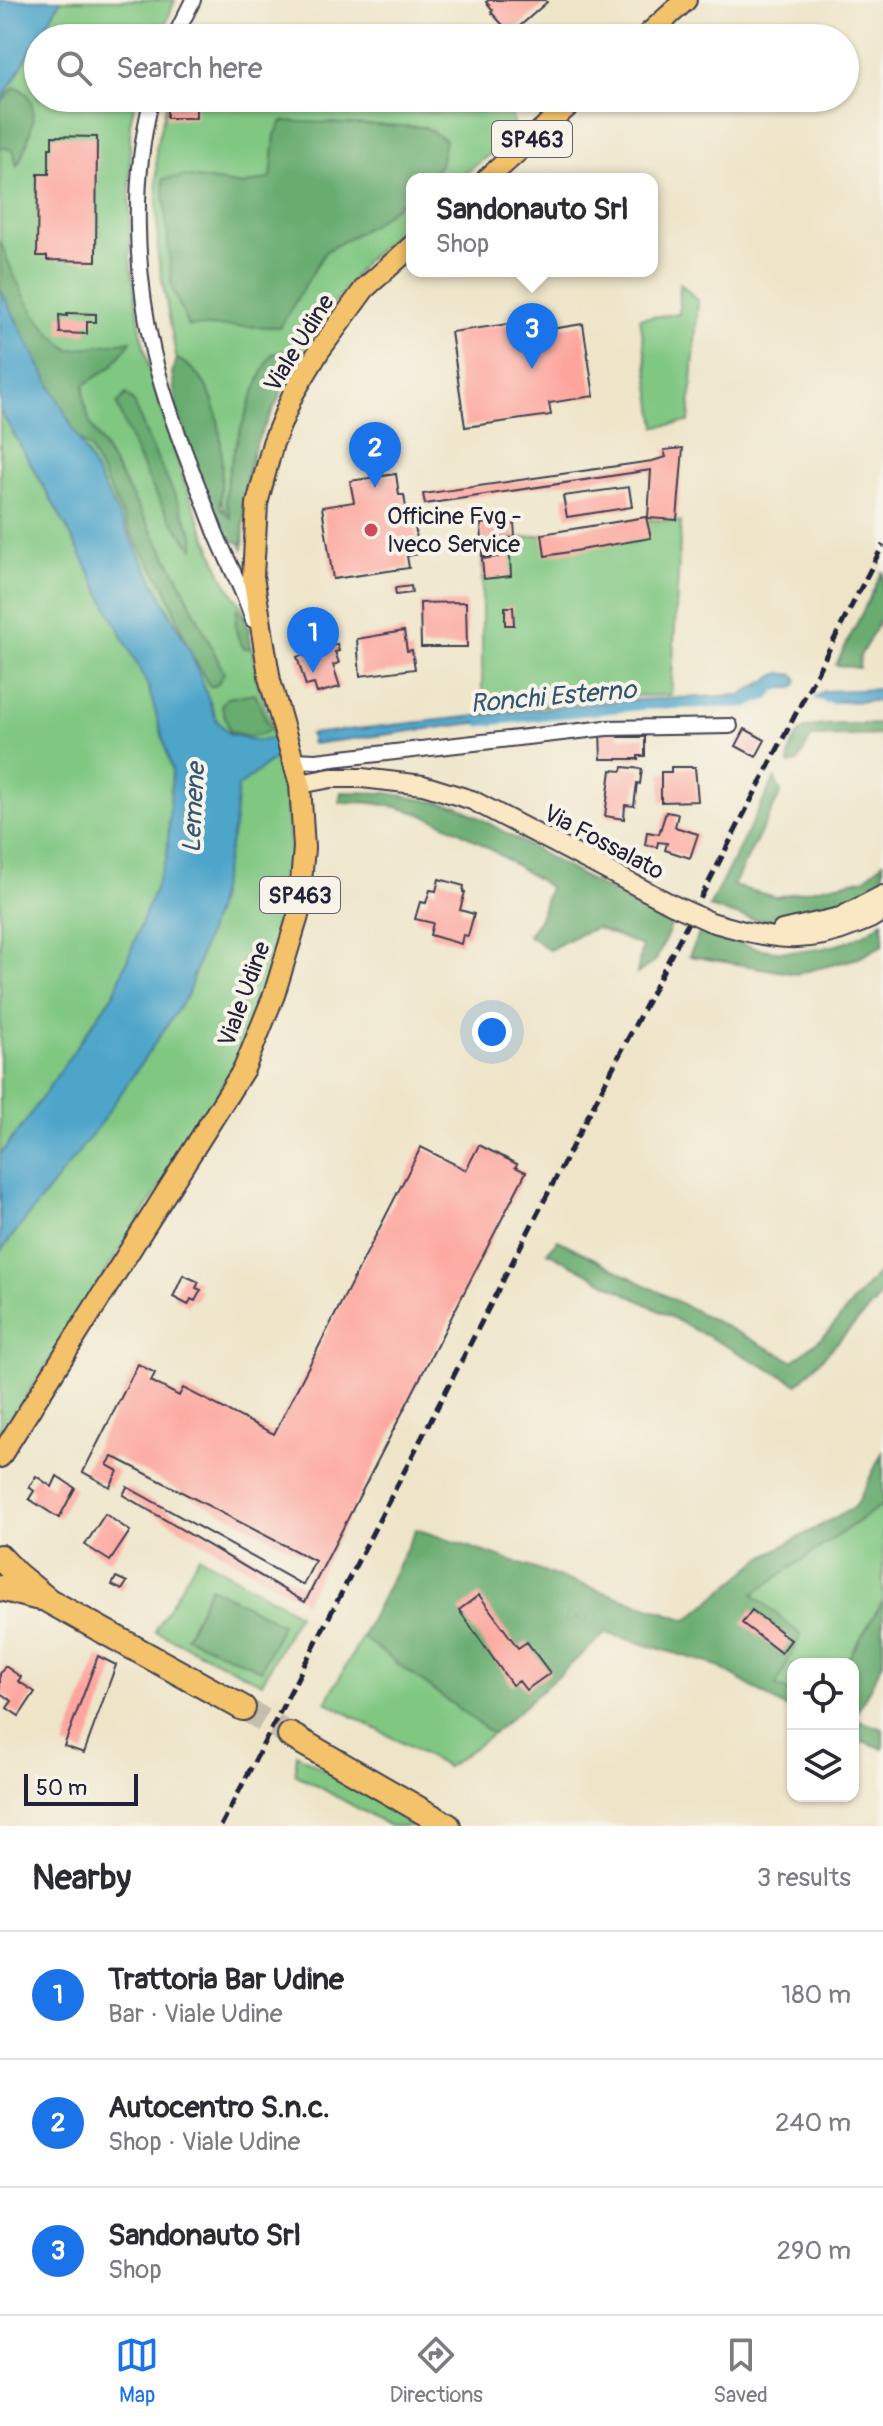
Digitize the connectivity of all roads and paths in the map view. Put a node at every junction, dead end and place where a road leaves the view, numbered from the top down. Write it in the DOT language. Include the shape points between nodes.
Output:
graph roads {
  1 [pos="193,0"];
  2 [pos="686,0"];
  3 [pos="181,24"];
  4 [pos="659,24"];
  5 [pos="150,112"];
  6 [pos="561,112"];
  7 [pos="494,173"];
  8 [pos="406,251"];
  9 [pos="263,651"];
  10 [pos="730,726"];
  11 [pos="295,760"];
  12 [pos="300,784"];
  13 [pos="883,895"];
  14 [pos="883,910"];
  15 [pos="756,934"];
  16 [pos="0,1457"];
  17 [pos="0,1557"];
  18 [pos="2,1589"];
  19 [pos="49,1601"];
  20 [pos="243,1708"];
  21 [pos="290,1735"];
  22 [pos="446,1826"];
  1 -- 3 [label="street"];
  2 -- 4 [label="main road"];
  5 -- 9 [label="street" via="139,211 140,262 153,351 174,421"];
  6 -- 7 [label="main road, SP463"];
  8 -- 9 [label="main road, Viale Udine / SP463" via="365,288 319,351 293,394 273,443 257,504 253,576"];
  9 -- 11 [label="main road, Viale Udine / SP463"];
  10 -- 11 [label="street" via="606,728"];
  11 -- 12 [label="main road, Viale Udine / SP463"];
  12 -- 15 [label="street, Via Fossalato, bridge" via="362,778 423,785 472,800 673,905"];
  12 -- 16 [label="main road, Viale Udine / SP463" via="304,848 298,916 244,1069"];
  13 -- 15 [label="street" via="840,917"];
  14 -- 15 [label="street, Via Fossalato" via="842,930 809,938"];
  17 -- 19 [label="highway"];
  18 -- 19 [label="highway"];
  19 -- 20 [label="highway"];
  21 -- 22 [label="highway"];
}
